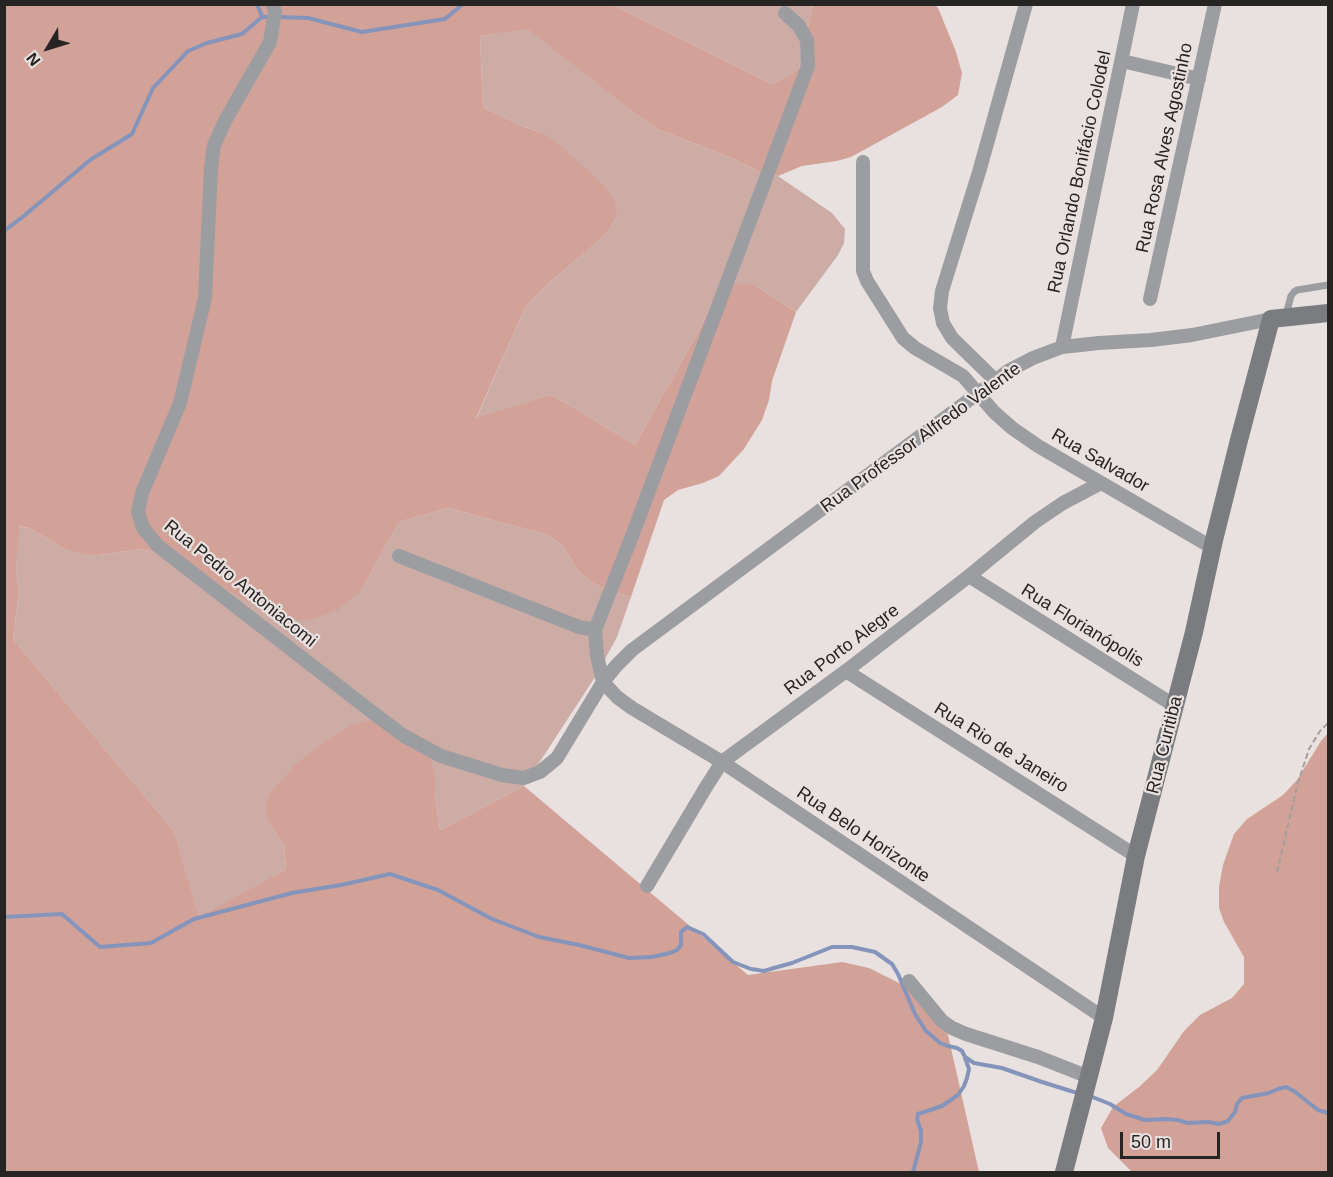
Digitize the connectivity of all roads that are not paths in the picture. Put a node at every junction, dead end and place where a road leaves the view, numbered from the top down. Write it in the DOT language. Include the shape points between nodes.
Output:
graph roads {
  1 [pos="273,4"];
  2 [pos="1026,4"];
  3 [pos="1134,4"];
  4 [pos="1215,4"];
  5 [pos="785,13"];
  6 [pos="1122,61"];
  7 [pos="1199,79"];
  8 [pos="863,162"];
  9 [pos="1329,285"];
  10 [pos="1150,299"];
  11 [pos="1329,313"];
  12 [pos="1279,319"];
  13 [pos="1062,347"];
  14 [pos="995,380"];
  15 [pos="979,393"];
  16 [pos="1101,483"];
  17 [pos="1213,548"];
  18 [pos="399,556"];
  19 [pos="969,576"];
  20 [pos="595,630"];
  21 [pos="846,671"];
  22 [pos="603,682"];
  23 [pos="1175,706"];
  24 [pos="441,756"];
  25 [pos="722,762"];
  26 [pos="1136,856"];
  27 [pos="647,886"];
  28 [pos="909,981"];
  29 [pos="1104,1018"];
  30 [pos="1089,1077"];
  31 [pos="1064,1173"];
  1 -- 24 [label="street, Rua Pedro Antoniacomi" via="270,42 214,145 205,298 180,403 142,493 138,512 143,528 158,546 404,736"];
  2 -- 14 [label="street" via="940,308 952,338"];
  3 -- 6 [label="street, Rua Orlando Bonifácio Colodel"];
  4 -- 7 [label="street, Rua Rosa Alves Agostinho"];
  5 -- 20 [label="street" via="800,26 807,40 808,66"];
  6 -- 7 [label="street"];
  6 -- 13 [label="street, Rua Orlando Bonifácio Colodel"];
  7 -- 10 [label="street, Rua Rosa Alves Agostinho"];
  8 -- 15 [label="street, Rua Salvador" via="867,281 903,338 963,376"];
  9 -- 12 [label="lane" via="1294,292"];
  11 -- 12 [label="street, Rua Professor Alfredo Valente"];
  12 -- 13 [label="street, Rua Professor Alfredo Valente" via="1192,335"];
  12 -- 17 [label="street, Rua Curitiba" via="1239,440"];
  13 -- 14 [label="street, Rua Professor Alfredo Valente"];
  14 -- 15 [label="street, Rua Professor Alfredo Valente"];
  15 -- 16 [label="street, Rua Salvador" via="1012,428"];
  15 -- 22 [label="street, Rua Professor Alfredo Valente" via="632,650"];
  16 -- 17 [label="street, Rua Salvador"];
  16 -- 19 [label="street, Rua Porto Alegre" via="1063,502"];
  17 -- 23 [label="street, Rua Curitiba"];
  18 -- 20 [label="street"];
  19 -- 21 [label="street, Rua Porto Alegre"];
  19 -- 23 [label="street, Rua Florianópolis"];
  20 -- 22 [label="street"];
  21 -- 25 [label="street, Rua Porto Alegre"];
  21 -- 26 [label="street, Rua Rio de Janeiro"];
  22 -- 24 [label="street, Rua Professor Alfredo Valente" via="557,758 540,772 524,778 502,775"];
  22 -- 25 [label="street, Rua Belo Horizonte" via="632,708"];
  23 -- 26 [label="street, Rua Curitiba"];
  25 -- 27 [label="street, Rua Porto Alegre"];
  25 -- 29 [label="street, Rua Belo Horizonte"];
  26 -- 29 [label="street, Rua Curitiba"];
  28 -- 30 [label="street" via="952,1028"];
  29 -- 30 [label="street, Rua Curitiba"];
  30 -- 31 [label="street, Rua Curitiba"];
}
